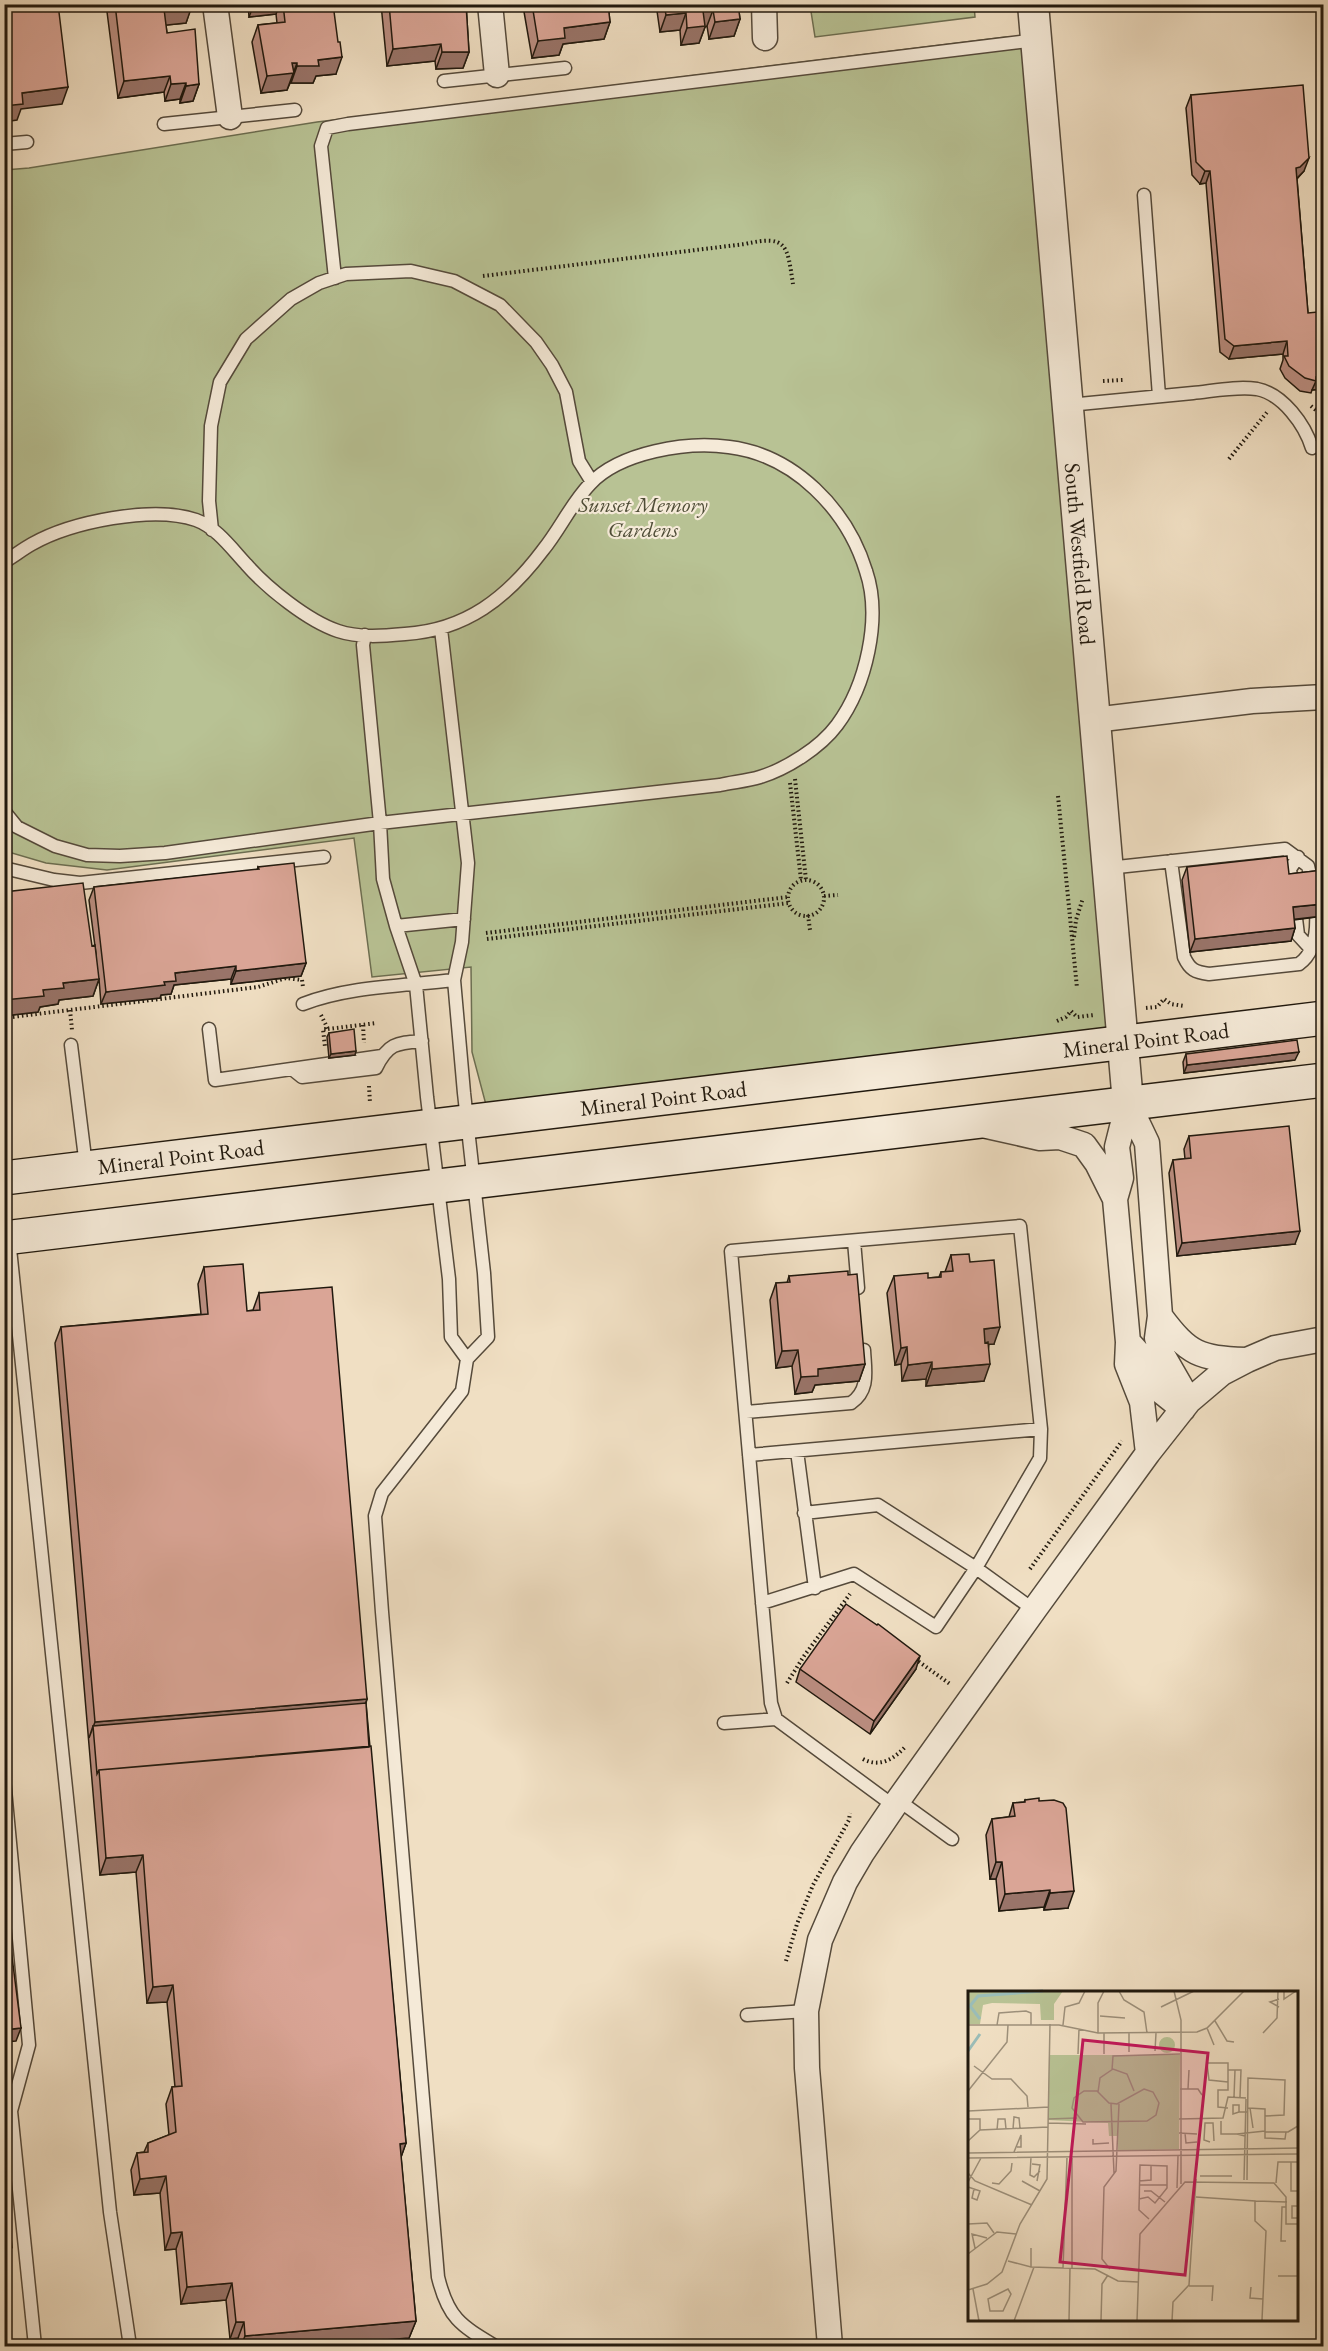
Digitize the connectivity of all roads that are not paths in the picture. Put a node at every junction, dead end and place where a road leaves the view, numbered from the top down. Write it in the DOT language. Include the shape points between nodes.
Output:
graph roads {
  1 [pos="215,4"];
  2 [pos="490,4"];
  3 [pos="764,4"];
  4 [pos="1033,4"];
  5 [pos="765,38"];
  6 [pos="1036,40"];
  7 [pos="565,68"];
  8 [pos="497,75"];
  9 [pos="444,81"];
  10 [pos="295,110"];
  11 [pos="230,117"];
  12 [pos="164,124"];
  13 [pos="27,142"];
  14 [pos="4,144"];
  15 [pos="1144,195"];
  16 [pos="334,278"];
  17 [pos="1159,396"];
  18 [pos="1067,405"];
  19 [pos="1312,448"];
  20 [pos="591,482"];
  21 [pos="212,530"];
  22 [pos="4,562"];
  23 [pos="441,629"];
  24 [pos="365,635"];
  25 [pos="1323,697"];
  26 [pos="1094,720"];
  27 [pos="4,811"];
  28 [pos="463,815"];
  29 [pos="380,823"];
  30 [pos="11,828"];
  31 [pos="324,857"];
  32 [pos="1298,857"];
  33 [pos="1171,861"];
  34 [pos="4,868"];
  35 [pos="1107,868"];
  36 [pos="464,919"];
  37 [pos="396,926"];
  38 [pos="1310,948"];
  39 [pos="454,980"];
  40 [pos="416,985"];
  41 [pos="306,1003"];
  42 [pos="1323,1018"];
  43 [pos="209,1029"];
  44 [pos="422,1041"];
  45 [pos="1121,1042"];
  46 [pos="71,1045"];
  47 [pos="382,1056"];
  48 [pos="292,1069"];
  49 [pos="1323,1080"];
  50 [pos="1128,1103"];
  51 [pos="967,1121"];
  52 [pos="467,1123"];
  53 [pos="431,1127"];
  54 [pos="86,1168"];
  55 [pos="4,1178"];
  56 [pos="474,1182"];
  57 [pos="438,1187"];
  58 [pos="1115,1199"];
  59 [pos="7,1238"];
  60 [pos="854,1241"];
  61 [pos="859,1298"];
  62 [pos="1160,1316"];
  63 [pos="862,1332"];
  64 [pos="1323,1339"];
  65 [pos="1128,1342"];
  66 [pos="467,1359"];
  67 [pos="1247,1360"];
  68 [pos="1186,1405"];
  69 [pos="746,1413"];
  70 [pos="1041,1429"];
  71 [pos="797,1451"];
  72 [pos="1148,1453"];
  73 [pos="749,1455"];
  74 [pos="804,1513"];
  75 [pos="976,1568"];
  76 [pos="815,1588"];
  77 [pos="762,1603"];
  78 [pos="1034,1610"];
  79 [pos="776,1719"];
  80 [pos="724,1723"];
  81 [pos="4,1779"];
  82 [pos="896,1803"];
  83 [pos="952,1839"];
  84 [pos="806,2011"];
  85 [pos="747,2015"];
  86 [pos="35,2346"];
  87 [pos="130,2346"];
  88 [pos="495,2346"];
  89 [pos="830,2346"];
  1 -- 11 [label="street"];
  2 -- 8 [label="street"];
  3 -- 5 [label="street"];
  4 -- 6 [label="street, South Westfield Road"];
  6 -- 16 [label="lane" via="327,128 321,146"];
  6 -- 18 [label="street, South Westfield Road"];
  7 -- 8 [label="lane"];
  8 -- 9 [label="lane"];
  10 -- 11 [label="lane"];
  11 -- 12 [label="lane"];
  13 -- 14 [label="lane"];
  15 -- 17 [label="lane"];
  16 -- 20 [label="lane" via="355,273 411,271 454,281 500,305 536,342 566,392 579,461"];
  16 -- 21 [label="lane" via="291,299 246,339 220,382 211,426"];
  17 -- 18 [label="lane"];
  17 -- 19 [label="lane" via="1259,389 1289,410"];
  18 -- 26 [label="street, South Westfield Road"];
  20 -- 23 [label="lane" via="544,550 505,594 463,621"];
  20 -- 28 [label="lane" via="626,460 694,445 730,447 765,456 791,469 838,514 867,573 872,603 863,675 836,726 813,748 761,777"];
  21 -- 22 [label="lane" via="197,520 130,514 63,530"];
  21 -- 24 [label="lane" via="298,610 337,631"];
  23 -- 24 [label="lane"];
  23 -- 28 [label="lane"];
  24 -- 29 [label="lane"];
  25 -- 26 [label="street" via="1262,700"];
  26 -- 35 [label="street, South Westfield Road"];
  27 -- 30 [label="lane"];
  28 -- 29 [label="lane"];
  28 -- 36 [label="lane" via="468,863"];
  29 -- 30 [label="lane" via="120,856 87,855"];
  29 -- 37 [label="lane" via="383,879"];
  31 -- 34 [label="lane" via="80,883"];
  32 -- 33 [label="lane" via="1285,849"];
  32 -- 38 [label="lane" via="1308,866 1312,882 1317,932"];
  32 -- 38 [label="lane" via="1290,869 1298,935"];
  33 -- 35 [label="lane"];
  33 -- 38 [label="lane" via="1184,957 1189,968 1209,974 1299,964 1307,958"];
  35 -- 45 [label="street, South Westfield Road"];
  36 -- 37 [label="lane"];
  36 -- 39 [label="lane"];
  37 -- 40 [label="lane"];
  39 -- 40 [label="lane"];
  39 -- 52 [label="lane"];
  40 -- 41 [label="lane" via="369,989"];
  40 -- 44 [label="lane"];
  42 -- 45 [label="main road, Mineral Point Road"];
  43 -- 48 [label="lane" via="215,1080"];
  44 -- 47 [label="lane" via="395,1044"];
  44 -- 53 [label="lane"];
  45 -- 50 [label="street, South Westfield Road"];
  45 -- 52 [label="main road, Mineral Point Road"];
  46 -- 54 [label="lane"];
  47 -- 48 [label="lane"];
  47 -- 48 [label="lane" via="376,1068 367,1070 302,1077"];
  49 -- 50 [label="main road"];
  50 -- 51 [label="main road"];
  50 -- 58 [label="street" via="1117,1147 1121,1178"];
  50 -- 62 [label="street" via="1147,1143"];
  51 -- 56 [label="main road"];
  51 -- 58 [label="street" via="1040,1138 1060,1137 1084,1145"];
  52 -- 53 [label="main road, Mineral Point Road"];
  52 -- 56 [label="lane"];
  53 -- 54 [label="main road, Mineral Point Road"];
  53 -- 57 [label="lane"];
  54 -- 55 [label="main road, Mineral Point Road"];
  56 -- 57 [label="main road"];
  56 -- 66 [label="lane" via="488,1337"];
  57 -- 59 [label="main road"];
  57 -- 66 [label="lane" via="449,1279 451,1337"];
  58 -- 65 [label="street"];
  59 -- 87 [label="lane" via="110,2212"];
  60 -- 61 [label="lane"];
  60 -- 69 [label="lane" via="731,1251"];
  60 -- 70 [label="lane" via="1020,1226"];
  62 -- 67 [label="street" via="1198,1354"];
  62 -- 68 [label="street" via="1157,1338"];
  63 -- 69 [label="lane" via="866,1378 857,1398 843,1405"];
  64 -- 67 [label="street" via="1275,1348"];
  65 -- 68 [label="street" via="1158,1389"];
  65 -- 72 [label="street" via="1127,1364 1142,1402"];
  66 -- 88 [label="lane" via="462,1390 382,1493 375,1516 438,2277 453,2314"];
  67 -- 68 [label="street" via="1222,1373"];
  68 -- 72 [label="street"];
  69 -- 73 [label="lane"];
  70 -- 71 [label="lane"];
  70 -- 75 [label="lane" via="1040,1458"];
  71 -- 73 [label="lane"];
  71 -- 74 [label="lane"];
  72 -- 78 [label="street"];
  73 -- 77 [label="lane"];
  74 -- 75 [label="lane" via="878,1504"];
  74 -- 76 [label="lane"];
  75 -- 76 [label="lane" via="936,1627 854,1574"];
  75 -- 78 [label="lane"];
  76 -- 77 [label="lane"];
  77 -- 79 [label="lane" via="771,1703"];
  78 -- 82 [label="street"];
  79 -- 80 [label="lane"];
  79 -- 82 [label="lane"];
  81 -- 86 [label="lane" via="29,2045 11,2111"];
  82 -- 83 [label="lane"];
  82 -- 84 [label="street" via="862,1853 833,1909 820,1940"];
  84 -- 85 [label="lane"];
  84 -- 89 [label="street" via="807,2068"];
}
